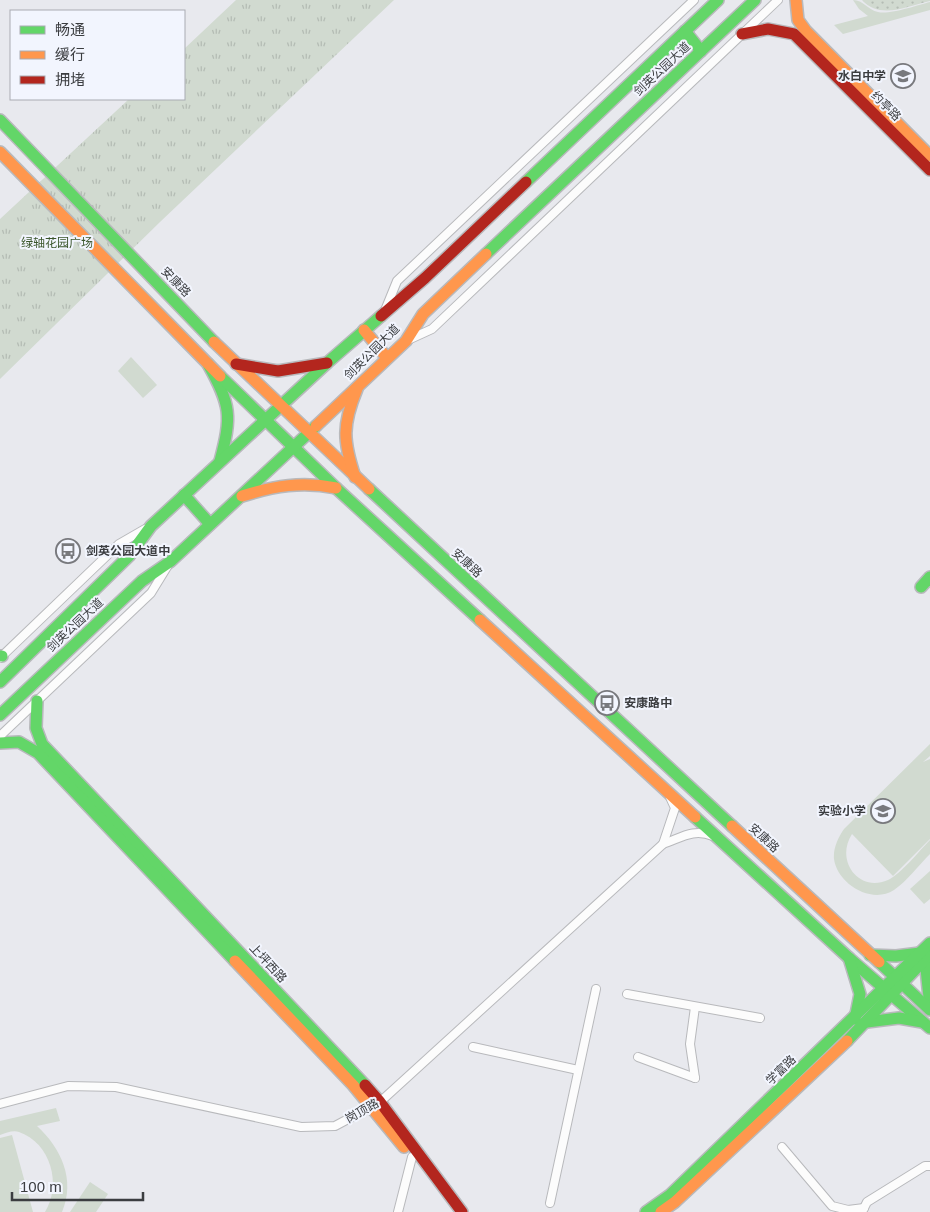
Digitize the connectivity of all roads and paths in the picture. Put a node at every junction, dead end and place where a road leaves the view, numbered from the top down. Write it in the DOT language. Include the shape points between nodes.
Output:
graph roads {
  1 [pos="694,0"];
  2 [pos="718,0"];
  3 [pos="755,0"];
  4 [pos="778,0"];
  5 [pos="796,0"];
  6 [pos="685,31"];
  7 [pos="742,34"];
  8 [pos="804,36"];
  9 [pos="701,51"];
  10 [pos="0,120"];
  11 [pos="0,152"];
  12 [pos="930,156"];
  13 [pos="930,170"];
  14 [pos="386,310"];
  15 [pos="364,330"];
  16 [pos="406,341"];
  17 [pos="387,358"];
  18 [pos="326,363"];
  19 [pos="208,364"];
  20 [pos="236,364"];
  21 [pos="359,384"];
  22 [pos="280,406"];
  23 [pos="265,420"];
  24 [pos="308,432"];
  25 [pos="293,446"];
  26 [pos="220,461"];
  27 [pos="355,477"];
  28 [pos="336,488"];
  29 [pos="184,495"];
  30 [pos="237,498"];
  31 [pos="210,524"];
  32 [pos="151,526"];
  33 [pos="170,561"];
  34 [pos="930,577"];
  35 [pos="921,587"];
  36 [pos="1,657"];
  37 [pos="0,682"];
  38 [pos="36,701"];
  39 [pos="0,715"];
  40 [pos="0,736"];
  41 [pos="0,743"];
  42 [pos="40,748"];
  43 [pos="669,792"];
  44 [pos="718,838"];
  45 [pos="663,844"];
  46 [pos="831,920"];
  47 [pos="820,931"];
  48 [pos="930,943"];
  49 [pos="870,955"];
  50 [pos="925,956"];
  51 [pos="850,958"];
  52 [pos="895,978"];
  53 [pos="596,988"];
  54 [pos="888,992"];
  55 [pos="627,994"];
  56 [pos="695,1006"];
  57 [pos="930,1008"];
  58 [pos="760,1018"];
  59 [pos="854,1019"];
  60 [pos="867,1022"];
  61 [pos="926,1025"];
  62 [pos="473,1047"];
  63 [pos="638,1057"];
  64 [pos="578,1070"];
  65 [pos="0,1104"];
  66 [pos="375,1104"];
  67 [pos="782,1147"];
  68 [pos="412,1157"];
  69 [pos="930,1165"];
  70 [pos="550,1203"];
  71 [pos="863,1210"];
  72 [pos="398,1212"];
  73 [pos="454,1212"];
  74 [pos="462,1212"];
  75 [pos="646,1212"];
  76 [pos="661,1212"];
  1 -- 14 [label="street" via="397,281"];
  2 -- 6 [label="street, 剑英公园大道"];
  3 -- 9 [label="street, 剑英公园大道"];
  4 -- 7 [label="street"];
  5 -- 8 [label="street"];
  6 -- 9 [label="street"];
  6 -- 14 [label="street, 剑英公园大道" via="425,278"];
  7 -- 8 [label="street" via="759,28 773,28"];
  7 -- 16 [label="street" via="432,329"];
  8 -- 12 [label="street, 约亭路"];
  8 -- 13 [label="street, 约亭路"];
  9 -- 16 [label="street, 剑英公园大道" via="423,314"];
  10 -- 20 [label="street, 安康路"];
  11 -- 19 [label="street"];
  14 -- 15 [label="street, 剑英公园大道"];
  15 -- 17 [label="street"];
  15 -- 18 [label="street, 剑英公园大道"];
  16 -- 17 [label="street, 剑英公园大道"];
  17 -- 21 [label="street, 剑英公园大道"];
  18 -- 20 [label="street" via="278,371"];
  18 -- 22 [label="street, 剑英公园大道"];
  19 -- 23 [label="street"];
  19 -- 26 [label="street" via="226,396 230,417"];
  20 -- 22 [label="street, 安康路"];
  21 -- 24 [label="street, 剑英公园大道"];
  21 -- 27 [label="street" via="343,423 345,447"];
  22 -- 23 [label="street, 剑英公园大道"];
  22 -- 24 [label="street, 安康路"];
  23 -- 25 [label="street"];
  23 -- 26 [label="street, 剑英公园大道"];
  24 -- 25 [label="street, 剑英公园大道"];
  24 -- 27 [label="street, 安康路"];
  25 -- 28 [label="street"];
  25 -- 30 [label="street, 剑英公园大道"];
  26 -- 29 [label="street, 剑英公园大道"];
  27 -- 46 [label="street, 安康路"];
  28 -- 30 [label="street" via="302,482 287,483"];
  28 -- 43 [label="street"];
  29 -- 31 [label="street"];
  29 -- 32 [label="street, 剑英公园大道"];
  30 -- 31 [label="street, 剑英公园大道"];
  31 -- 33 [label="street, 剑英公园大道"];
  32 -- 36 [label="street" via="119,544"];
  32 -- 37 [label="street, 剑英公园大道" via="129,556"];
  33 -- 38 [label="street" via="151,593"];
  33 -- 39 [label="street, 剑英公园大道" via="142,581"];
  34 -- 35 [label="street"];
  38 -- 40 [label="street"];
  38 -- 42 [label="street"];
  41 -- 42 [label="street" via="19,742"];
  42 -- 66 [label="street, 上坪西路"];
  43 -- 44 [label="street"];
  43 -- 45 [label="street" via="675,808"];
  44 -- 45 [label="street" via="702,832 680,835"];
  44 -- 47 [label="street"];
  45 -- 66 [label="street, 岗顶路"];
  46 -- 47 [label="street"];
  46 -- 49 [label="street, 安康路"];
  47 -- 51 [label="street"];
  48 -- 50 [label="street, 学富路"];
  49 -- 50 [label="street"];
  49 -- 52 [label="street, 安康路"];
  50 -- 52 [label="street, 学富路"];
  50 -- 54 [label="street, 学富路"];
  50 -- 57 [label="street"];
  51 -- 54 [label="street"];
  51 -- 59 [label="street" via="860,994"];
  52 -- 54 [label="street, 学富路"];
  52 -- 57 [label="street, 安康路"];
  53 -- 64 [label="street"];
  54 -- 59 [label="street, 学富路"];
  54 -- 60 [label="street, 学富路"];
  54 -- 61 [label="street"];
  55 -- 56 [label="street"];
  56 -- 58 [label="street"];
  56 -- 63 [label="street" via="690,1044 695,1078"];
  59 -- 75 [label="street, 学富路" via="670,1195"];
  60 -- 61 [label="street" via="899,1018"];
  60 -- 76 [label="street, 学富路"];
  62 -- 64 [label="street"];
  64 -- 70 [label="street"];
  65 -- 66 [label="street, 岗顶路" via="68,1086 116,1087 301,1127 335,1126"];
  66 -- 68 [label="street, 上坪西路"];
  66 -- 74 [label="street, 上坪西路"];
  67 -- 71 [label="street" via="832,1206"];
  68 -- 72 [label="street"];
  68 -- 73 [label="street, 上坪西路"];
  69 -- 71 [label="street" via="867,1202"];
}
